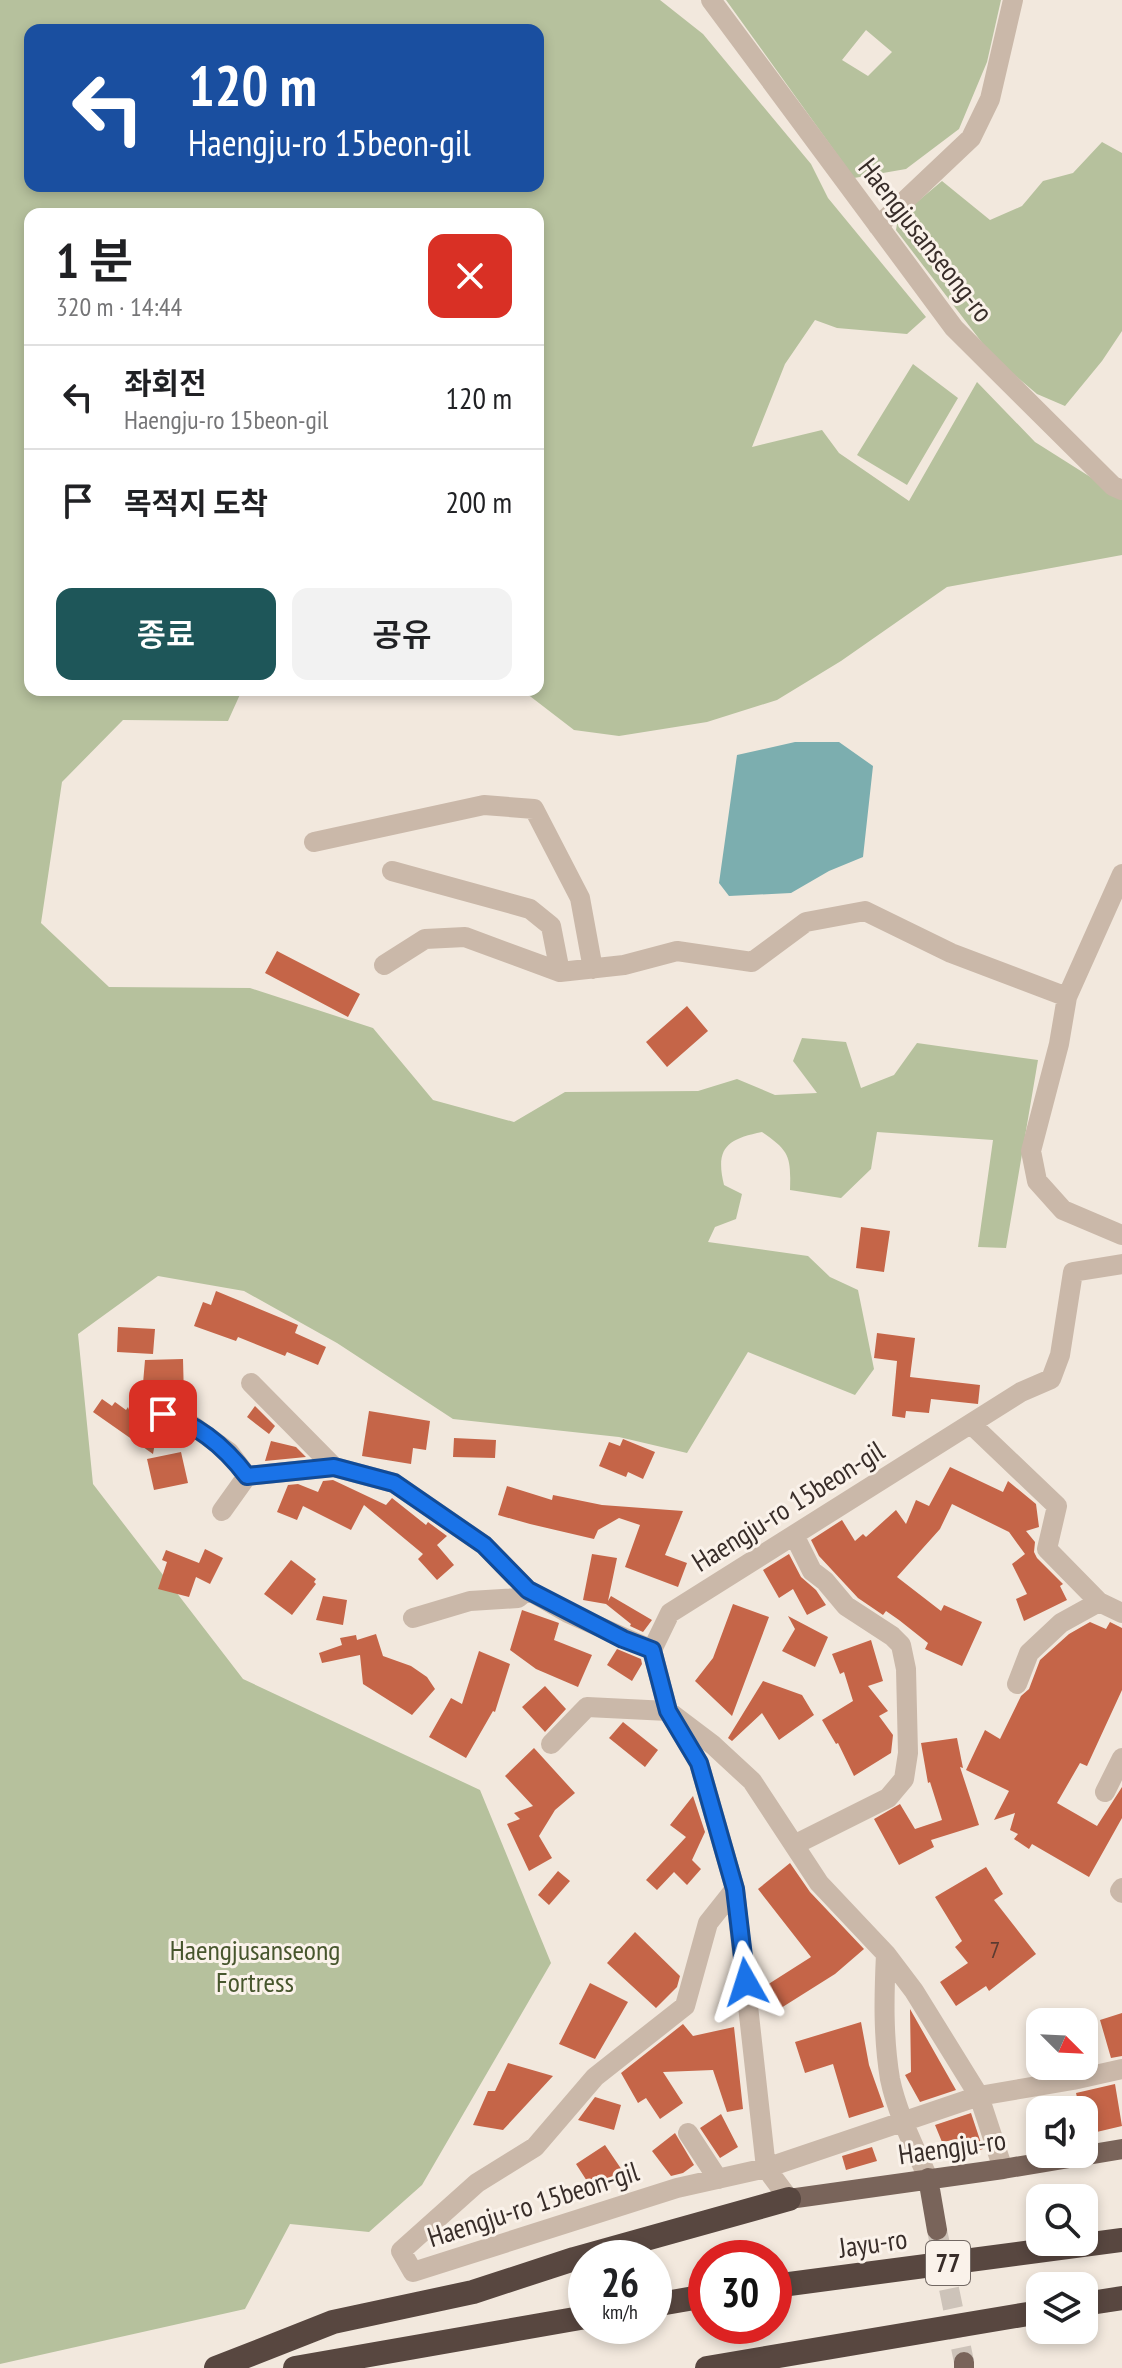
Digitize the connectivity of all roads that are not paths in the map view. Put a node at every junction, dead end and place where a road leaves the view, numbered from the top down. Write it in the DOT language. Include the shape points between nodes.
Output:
graph roads {
  1 [pos="711,0"];
  2 [pos="1013,0"];
  3 [pos="878,226"];
  4 [pos="1122,490"];
  5 [pos="314,842"];
  6 [pos="392,871"];
  7 [pos="1122,874"];
  8 [pos="384,965"];
  9 [pos="593,969"];
  10 [pos="560,972"];
  11 [pos="1067,997"];
  12 [pos="1122,1235"];
  13 [pos="1122,1264"];
  14 [pos="251,1383"];
  15 [pos="141,1408"];
  16 [pos="971,1424"];
  17 [pos="334,1467"];
  18 [pos="247,1476"];
  19 [pos="222,1511"];
  20 [pos="794,1535"];
  21 [pos="528,1590"];
  22 [pos="1099,1602"];
  23 [pos="1122,1613"];
  24 [pos="413,1618"];
  25 [pos="652,1650"];
  26 [pos="1017,1684"];
  27 [pos="668,1711"];
  28 [pos="551,1744"];
  29 [pos="1122,1758"];
  30 [pos="1105,1792"];
  31 [pos="794,1845"];
  32 [pos="735,1889"];
  33 [pos="886,1954"];
  34 [pos="1122,2069"];
  35 [pos="979,2096"];
  36 [pos="903,2121"];
  37 [pos="688,2133"];
  38 [pos="1122,2149"];
  39 [pos="766,2168"];
  40 [pos="1003,2169"];
  41 [pos="928,2178"];
  42 [pos="718,2179"];
  43 [pos="789,2199"];
  44 [pos="937,2230"];
  45 [pos="1122,2240"];
  46 [pos="792,2284"];
  47 [pos="1122,2298"];
  48 [pos="1098,2302"];
  49 [pos="1026,2314"];
  50 [pos="568,2320"];
  51 [pos="216,2368"];
  52 [pos="295,2368"];
  53 [pos="711,2368"];
  1 -- 3 [label="street, Haengjusanseong-ro"];
  2 -- 3 [label="street" via="990,99 971,138"];
  3 -- 4 [label="street, Haengjusanseong-ro" via="954,328"];
  5 -- 9 [label="street" via="484,805 534,809 580,898"];
  6 -- 10 [label="street" via="530,909 551,926"];
  7 -- 11 [label="street"];
  8 -- 10 [label="street" via="425,939 465,937"];
  9 -- 10 [label="street"];
  9 -- 11 [label="street" via="677,951 752,962 806,922 865,911 951,953"];
  11 -- 12 [label="street" via="1031,1151 1037,1181 1063,1210"];
  13 -- 16 [label="street, Haengju-ro 15beon-gil" via="1073,1272 1051,1379"];
  14 -- 17 [label="street"];
  15 -- 18 [label="street" via="185,1420 229,1452"];
  16 -- 20 [label="street, Haengju-ro 15beon-gil"];
  16 -- 22 [label="street" via="1057,1506 1047,1549"];
  17 -- 18 [label="street"];
  17 -- 21 [label="street" via="394,1483 484,1545"];
  18 -- 19 [label="street"];
  20 -- 25 [label="street, Haengju-ro 15beon-gil" via="670,1613"];
  20 -- 31 [label="street" via="812,1571 846,1606 901,1645 908,1753 904,1779 888,1798"];
  21 -- 24 [label="street" via="518,1598 470,1601"];
  21 -- 25 [label="street"];
  22 -- 23 [label="street"];
  22 -- 26 [label="street" via="1061,1623 1029,1653"];
  25 -- 27 [label="street"];
  27 -- 28 [label="street" via="587,1707"];
  27 -- 31 [label="street" via="752,1781"];
  27 -- 32 [label="street" via="699,1763"];
  29 -- 30 [label="street"];
  31 -- 33 [label="street" via="819,1883"];
  32 -- 39 [label="street"];
  32 -- 42 [label="street, Haengju-ro 15beon-gil" via="708,1923 685,2006 595,2077 535,2147 477,2183 401,2251 413,2272"];
  33 -- 35 [label="street"];
  33 -- 36 [label="street" via="883,2017 890,2080"];
  34 -- 35 [label="street, Haengju-ro 15beon-gil"];
  35 -- 36 [label="street, Haengju-ro 15beon-gil"];
  35 -- 40 [label="street"];
  36 -- 39 [label="street, Haengju-ro 15beon-gil"];
  36 -- 41 [label="street"];
  37 -- 42 [label="street"];
  38 -- 40 [label="main road, Haengju-ro"];
  39 -- 42 [label="street, Haengju-ro 15beon-gil"];
  39 -- 43 [label="street"];
  40 -- 41 [label="main road, Haengju-ro"];
  41 -- 43 [label="main road, Haengju-ro"];
  41 -- 44 [label="main road"];
  43 -- 51 [label="highway" via="473,2292 333,2322"];
  45 -- 46 [label="highway, Jayu-ro / 77"];
  47 -- 48 [label="highway"];
  49 -- 53 [label="highway, 77"];
  50 -- 52 [label="highway"];
}
